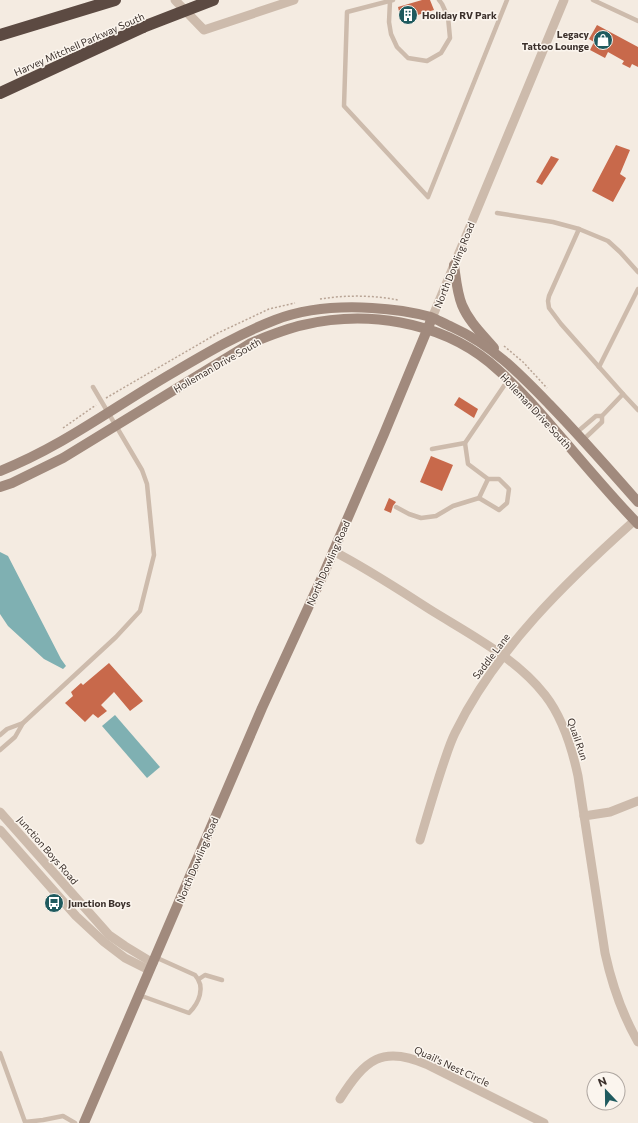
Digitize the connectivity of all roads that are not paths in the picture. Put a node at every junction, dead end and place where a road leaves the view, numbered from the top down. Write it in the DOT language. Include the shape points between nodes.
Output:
graph roads {
  1 [pos="115,0"];
  2 [pos="175,0"];
  3 [pos="213,0"];
  4 [pos="294,0"];
  5 [pos="392,0"];
  6 [pos="439,0"];
  7 [pos="507,0"];
  8 [pos="564,0"];
  9 [pos="593,0"];
  10 [pos="638,21"];
  11 [pos="0,35"];
  12 [pos="0,93"];
  13 [pos="497,214"];
  14 [pos="579,229"];
  15 [pos="454,265"];
  16 [pos="638,272"];
  17 [pos="638,289"];
  18 [pos="432,318"];
  19 [pos="428,330"];
  20 [pos="506,362"];
  21 [pos="599,367"];
  22 [pos="509,380"];
  23 [pos="93,387"];
  24 [pos="623,394"];
  25 [pos="638,410"];
  26 [pos="109,412"];
  27 [pos="602,416"];
  28 [pos="116,424"];
  29 [pos="579,437"];
  30 [pos="465,443"];
  31 [pos="432,450"];
  32 [pos="0,471"];
  33 [pos="488,479"];
  34 [pos="0,487"];
  35 [pos="479,498"];
  36 [pos="638,502"];
  37 [pos="396,507"];
  38 [pos="636,523"];
  39 [pos="333,551"];
  40 [pos="503,656"];
  41 [pos="23,724"];
  42 [pos="0,735"];
  43 [pos="0,750"];
  44 [pos="638,801"];
  45 [pos="0,812"];
  46 [pos="584,816"];
  47 [pos="0,830"];
  48 [pos="420,840"];
  49 [pos="152,963"];
  50 [pos="199,979"];
  51 [pos="222,980"];
  52 [pos="139,995"];
  53 [pos="638,1042"];
  54 [pos="0,1052"];
  55 [pos="340,1099"];
  56 [pos="75,1123"];
  57 [pos="84,1123"];
  58 [pos="544,1123"];
  1 -- 11 [label="highway"];
  2 -- 4 [label="street" via="204,30"];
  3 -- 12 [label="highway, Harvey Mitchell Parkway South, bridge" via="143,27"];
  5 -- 6 [label="lane" via="389,22 397,47 408,58 427,61 441,53 450,38 448,17"];
  5 -- 7 [label="lane" via="347,12 344,106 428,197"];
  8 -- 15 [label="street, North Dowling Road"];
  9 -- 10 [label="lane"];
  13 -- 14 [label="lane"];
  14 -- 16 [label="lane" via="608,241"];
  14 -- 21 [label="lane" via="548,302 549,308 561,324"];
  15 -- 18 [label="street, North Dowling Road"];
  15 -- 20 [label="street" via="462,305 471,321"];
  17 -- 21 [label="lane"];
  18 -- 19 [label="street, North Dowling Road"];
  18 -- 20 [label="street, Holleman Drive South" via="463,332"];
  18 -- 26 [label="street, Holleman Drive South" via="407,312 354,306 302,312 276,319 212,351"];
  19 -- 22 [label="street, Holleman Drive South" via="468,348"];
  19 -- 28 [label="street, Holleman Drive South" via="386,319 363,318 324,320 280,331 251,343"];
  19 -- 39 [label="street, North Dowling Road"];
  20 -- 29 [label="street, Holleman Drive South"];
  21 -- 24 [label="lane"];
  22 -- 30 [label="lane"];
  22 -- 38 [label="street, Holleman Drive South"];
  23 -- 26 [label="lane"];
  24 -- 25 [label="lane"];
  24 -- 27 [label="lane"];
  26 -- 28 [label="lane"];
  26 -- 32 [label="street, Holleman Drive South" via="24,462"];
  27 -- 29 [label="lane" via="596,416"];
  27 -- 29 [label="lane" via="602,422"];
  28 -- 34 [label="street, Holleman Drive South" via="63,458"];
  28 -- 41 [label="lane" via="147,484 154,555 140,611 116,637"];
  29 -- 36 [label="street, Holleman Drive South"];
  30 -- 31 [label="lane"];
  30 -- 33 [label="lane" via="468,464"];
  33 -- 35 [label="lane"];
  33 -- 35 [label="lane" via="499,479 509,489 507,504 499,510"];
  35 -- 37 [label="lane" via="453,506 436,516 421,518"];
  38 -- 40 [label="street, Saddle Lane" via="576,575 548,603"];
  39 -- 40 [label="street, Quail Run" via="358,564"];
  39 -- 49 [label="street, North Dowling Road"];
  40 -- 46 [label="street, Quail Run" via="545,695 557,714 574,758"];
  40 -- 48 [label="street, Saddle Lane" via="470,704 454,735"];
  41 -- 42 [label="lane" via="7,729"];
  41 -- 43 [label="lane" via="15,737"];
  44 -- 46 [label="street" via="610,812"];
  45 -- 49 [label="street, Junction Boys Road" via="109,936"];
  46 -- 53 [label="street, Quail Run" via="605,953 622,1010"];
  47 -- 49 [label="street" via="76,916 104,942 125,958"];
  49 -- 50 [label="lane" via="173,965"];
  49 -- 52 [label="street, North Dowling Road"];
  50 -- 51 [label="lane" via="205,975"];
  50 -- 52 [label="lane" via="200,998 189,1013"];
  52 -- 57 [label="street, North Dowling Road"];
  54 -- 56 [label="lane" via="25,1122 63,1116"];
  55 -- 58 [label="street, Quail's Nest Circle" via="352,1080 367,1065 380,1058 397,1055 428,1065"];
}
